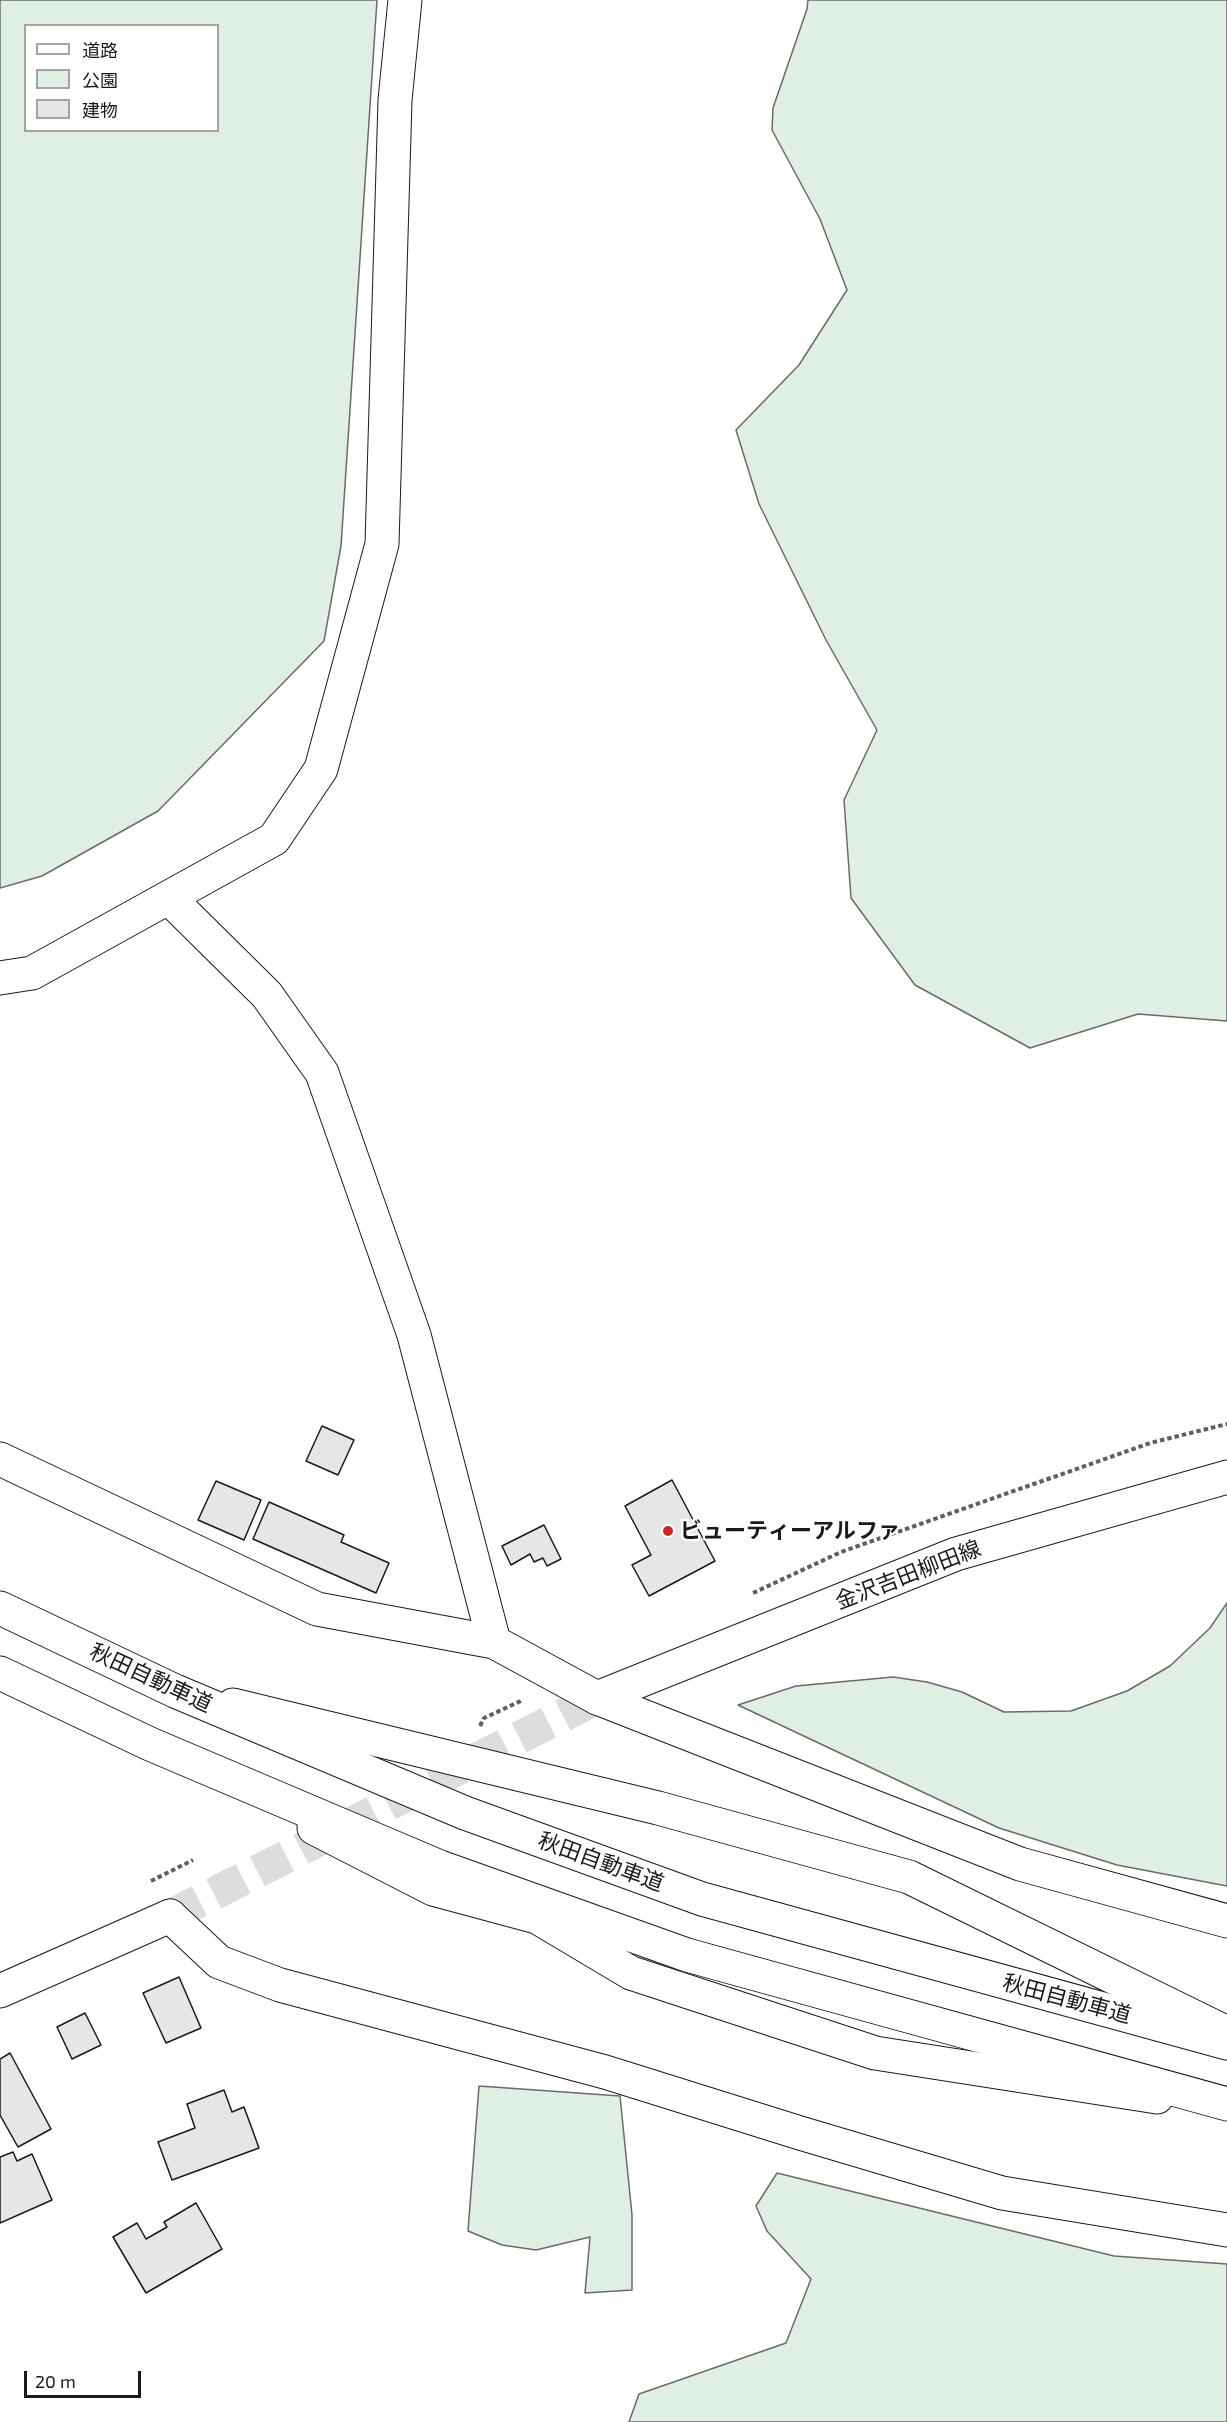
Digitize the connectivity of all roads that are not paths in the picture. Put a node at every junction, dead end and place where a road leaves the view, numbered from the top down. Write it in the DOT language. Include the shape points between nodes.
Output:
graph roads {
  1 [pos="405,0"];
  2 [pos="169,898"];
  3 [pos="0,978"];
  4 [pos="0,1460"];
  5 [pos="1227,1477"];
  6 [pos="0,1608"];
  7 [pos="494,1642"];
  8 [pos="0,1673"];
  9 [pos="175,1691"];
  10 [pos="597,1698"];
  11 [pos="150,1744"];
  12 [pos="1227,1921"];
  13 [pos="0,1991"];
  14 [pos="1227,2033"];
  15 [pos="1227,2043"];
  16 [pos="1227,2106"];
  17 [pos="1227,2230"];
  1 -- 2 [label="main road" via="395,100 382,544 321,769 274,839"];
  2 -- 3 [label="main road" via="32,973"];
  2 -- 7 [label="main road" via="267,995 322,1073 414,1335"];
  4 -- 7 [label="main road" via="317,1609"];
  5 -- 10 [label="main road, 金沢吉田柳田線" via="956,1554"];
  6 -- 9 [label="main road, 秋田自動車道"];
  7 -- 10 [label="main road"];
  8 -- 11 [label="main road"];
  9 -- 14 [label="main road" via="658,1808 909,1877"];
  9 -- 15 [label="main road, 秋田自動車道" via="465,1813 702,1899"];
  10 -- 12 [label="main road" via="1020,1864"];
  11 -- 16 [label="main road" via="440,1867 687,1955"];
  11 -- 16 [label="main road" via="433,1889 537,1917 631,1973 875,2053"];
  13 -- 17 [label="main road" via="170,1916 219,1962 279,1985 605,2072 1002,2193"];
}
